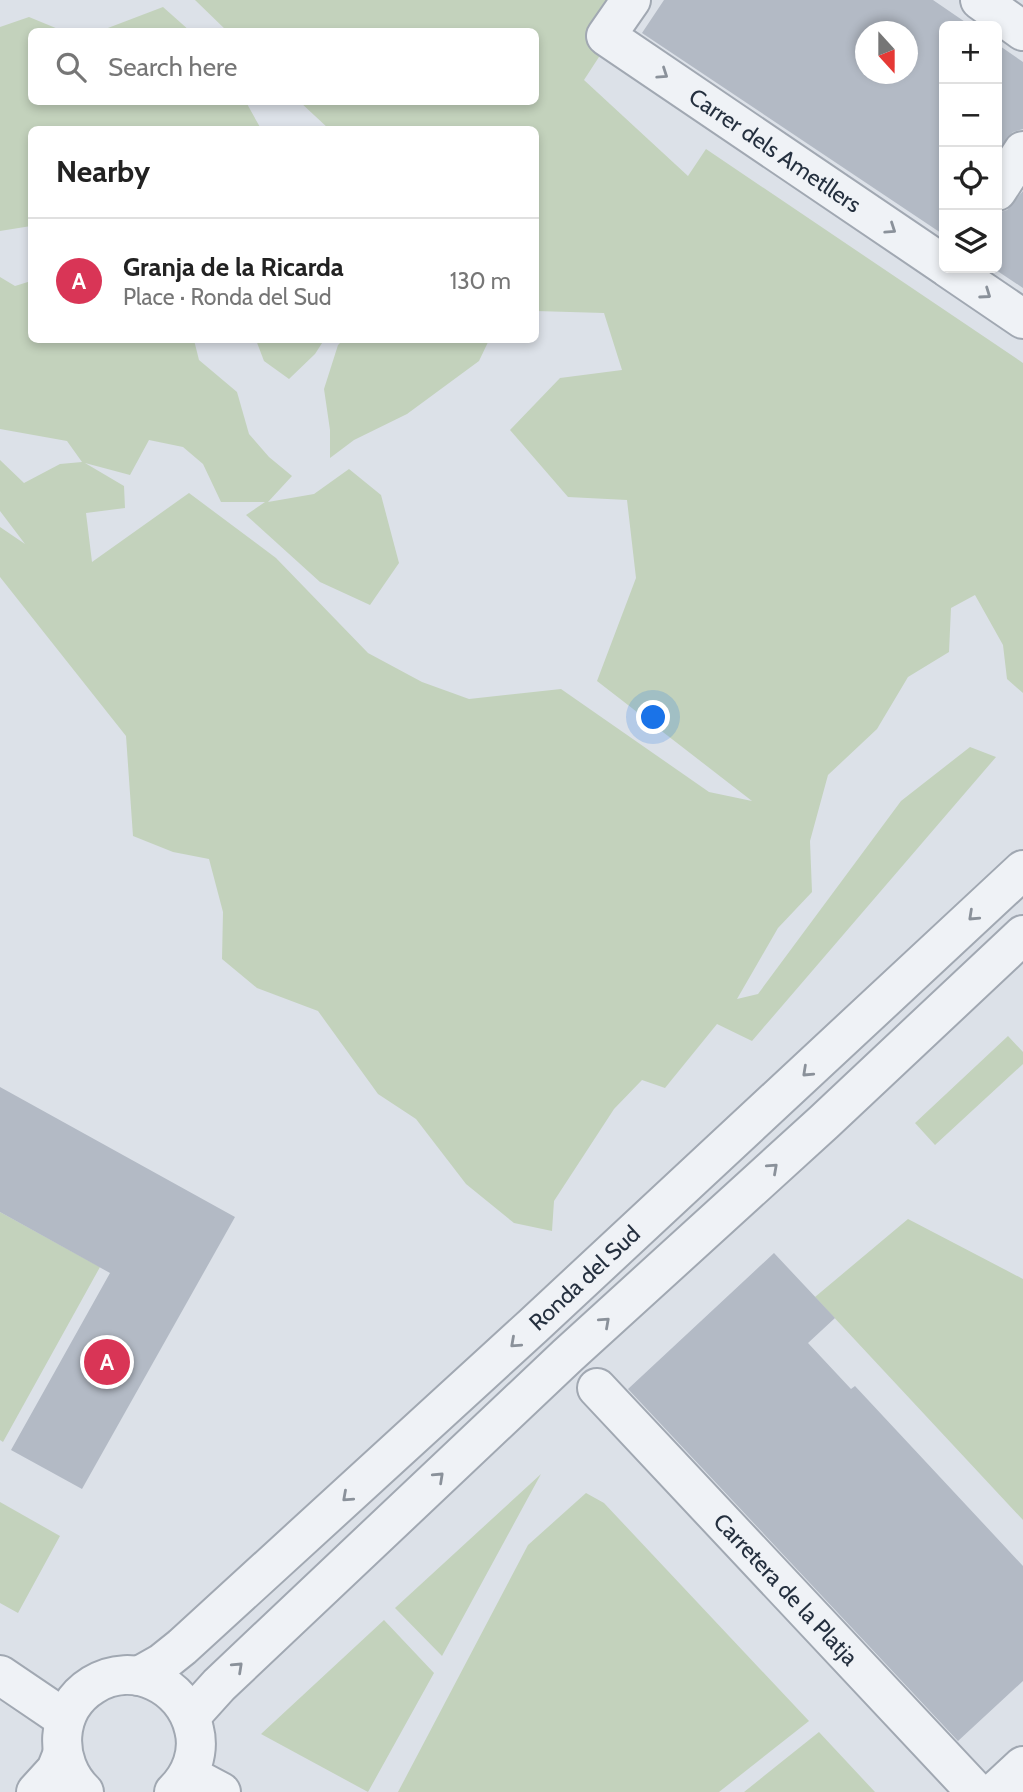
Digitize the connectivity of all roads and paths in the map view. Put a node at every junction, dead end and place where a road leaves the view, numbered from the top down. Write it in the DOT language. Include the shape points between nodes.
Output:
graph roads {
  1 [pos="631,0"];
  2 [pos="980,0"];
  3 [pos="1023,31"];
  4 [pos="1023,151"];
  5 [pos="1002,183"];
  6 [pos="939,261"];
  7 [pos="956,273"];
  8 [pos="1023,319"];
  9 [pos="1023,870"];
  10 [pos="1023,935"];
  11 [pos="597,1388"];
  12 [pos="0,1675"];
  13 [pos="139,1676"];
  14 [pos="191,1716"];
  15 [pos="64,1737"];
  16 [pos="1023,1766"];
  17 [pos="194,1786"];
  18 [pos="36,1792"];
  19 [pos="84,1792"];
  20 [pos="976,1792"];
  21 [pos="995,1792"];
  1 -- 6 [label="street, Carrer dels Ametllers, one-way" via="606,36"];
  2 -- 3 [label="street"];
  4 -- 5 [label="street"];
  7 -- 8 [label="street, Carrer dels Ametllers, one-way"];
  9 -- 13 [label="street, Ronda del Sud, one-way" via="544,1317 182,1647"];
  14 -- 10 [label="street, Ronda del Sud, one-way" via="547,1375"];
  11 -- 20 [label="street, Carretera de la Platja"];
  12 -- 15 [label="street"];
  13 -- 14 [label="street" via="171,1689"];
  13 -- 15 [label="street" via="113,1677 93,1685 76,1700"];
  14 -- 17 [label="street" via="196,1736"];
  15 -- 18 [label="street" via="56,1770"];
  15 -- 19 [label="street" via="75,1783"];
  16 -- 21 [label="street"];
}
